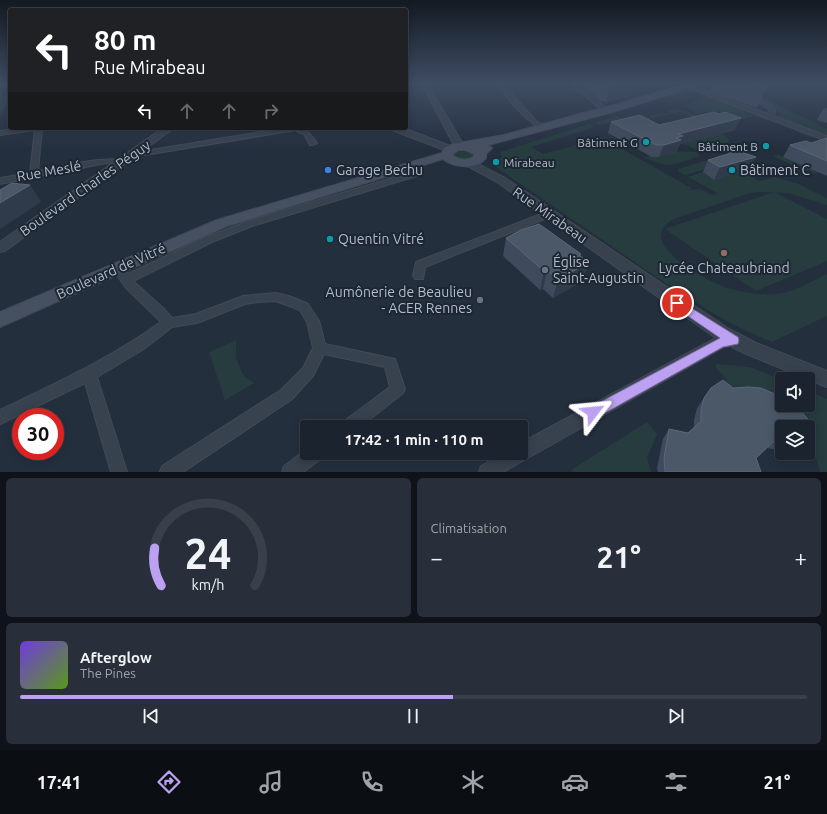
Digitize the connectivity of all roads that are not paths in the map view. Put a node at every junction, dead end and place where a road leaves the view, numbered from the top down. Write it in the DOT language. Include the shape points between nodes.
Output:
graph roads {
  1 [pos="436,105"];
  2 [pos="519,105"];
  3 [pos="599,105"];
  4 [pos="625,105"];
  5 [pos="744,105"];
  6 [pos="767,105"];
  7 [pos="606,111"];
  8 [pos="770,116"];
  9 [pos="543,127"];
  10 [pos="21,130"];
  11 [pos="39,130"];
  12 [pos="166,130"];
  13 [pos="273,130"];
  14 [pos="299,130"];
  15 [pos="400,130"];
  16 [pos="0,133"];
  17 [pos="506,138"];
  18 [pos="827,139"];
  19 [pos="313,143"];
  20 [pos="135,152"];
  21 [pos="463,154"];
  22 [pos="121,162"];
  23 [pos="415,164"];
  24 [pos="34,174"];
  25 [pos="0,181"];
  26 [pos="549,214"];
  27 [pos="0,248"];
  28 [pos="118,268"];
  29 [pos="419,276"];
  30 [pos="126,280"];
  31 [pos="0,320"];
  32 [pos="169,324"];
  33 [pos="734,340"];
  34 [pos="320,348"];
  35 [pos="89,374"];
  36 [pos="827,379"];
  37 [pos="0,417"];
  38 [pos="357,420"];
  39 [pos="528,449"];
  40 [pos="306,460"];
  41 [pos="508,460"];
  42 [pos="119,472"];
  43 [pos="168,472"];
  44 [pos="290,472"];
  45 [pos="487,472"];
  1 -- 21 [label="street"];
  2 -- 9 [label="street" via="534,122"];
  3 -- 7 [label="street"];
  4 -- 7 [label="main road, Boulevard de Vitré"];
  5 -- 8 [label="street"];
  6 -- 8 [label="street" via="772,108"];
  7 -- 9 [label="main road, Boulevard de Vitré"];
  8 -- 18 [label="street"];
  9 -- 17 [label="main road, Boulevard de Vitré"];
  10 -- 16 [label="street"];
  11 -- 24 [label="street"];
  12 -- 20 [label="street, Boulevard Charles Péguy"];
  13 -- 20 [label="street" via="145,154"];
  14 -- 19 [label="street" via="306,132"];
  15 -- 21 [label="street, Rue Mirabeau"];
  17 -- 21 [label="main road, Boulevard de Vitré"];
  17 -- 21 [label="main road, Boulevard de Vitré"];
  20 -- 22 [label="street, Boulevard Charles Péguy"];
  21 -- 23 [label="main road, Boulevard de Vitré" via="429,159"];
  21 -- 26 [label="street, Rue Mirabeau"];
  22 -- 24 [label="street, Rue Meslé" via="106,161"];
  22 -- 27 [label="street, Boulevard Charles Péguy"];
  23 -- 28 [label="main road, Boulevard de Vitré" via="222,223"];
  23 -- 30 [label="street" via="416,173 249,224 208,240"];
  24 -- 25 [label="street, Rue Meslé"];
  26 -- 29 [label="street" via="420,265"];
  26 -- 33 [label="street, Rue Mirabeau" via="709,326"];
  28 -- 30 [label="street"];
  28 -- 31 [label="main road, Boulevard de Vitré"];
  30 -- 32 [label="street"];
  32 -- 34 [label="street" via="197,318 243,300 276,297 304,307 313,320"];
  32 -- 35 [label="street"];
  33 -- 36 [label="street, Rue Mirabeau"];
  33 -- 39 [label="street" via="721,342"];
  34 -- 38 [label="street" via="390,363 398,389"];
  34 -- 43 [label="street" via="308,372 286,395"];
  35 -- 37 [label="street"];
  35 -- 42 [label="street"];
  40 -- 44 [label="street"];
  41 -- 45 [label="street"];
}
